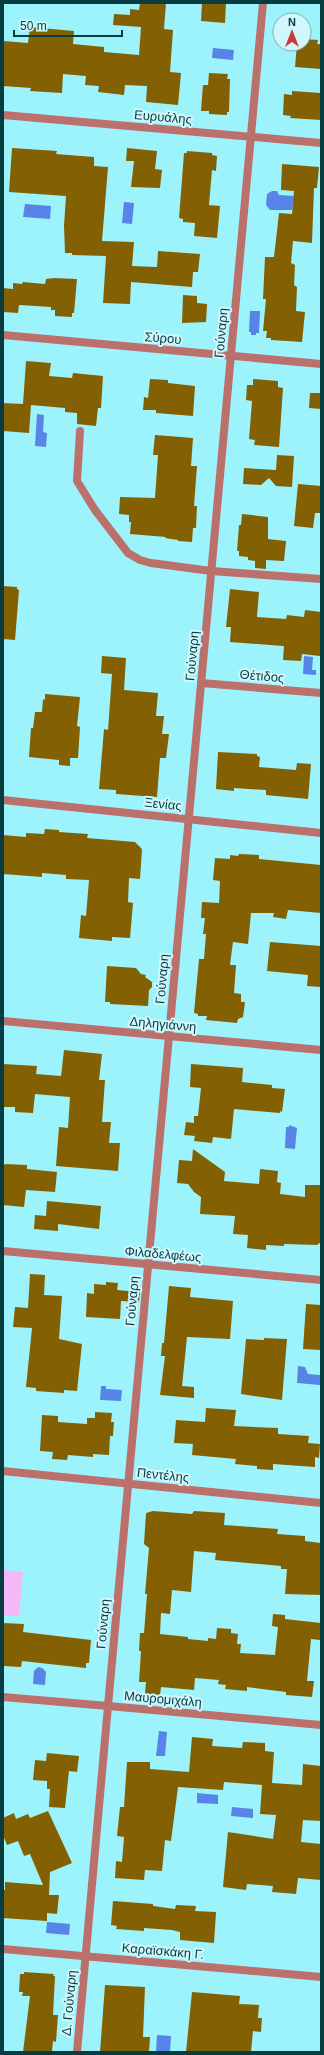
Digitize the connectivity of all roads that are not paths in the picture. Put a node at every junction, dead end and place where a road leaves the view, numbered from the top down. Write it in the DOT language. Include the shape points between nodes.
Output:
graph roads {
  1 [pos="263,3"];
  2 [pos="3,115"];
  3 [pos="251,136"];
  4 [pos="321,143"];
  5 [pos="3,335"];
  6 [pos="231,355"];
  7 [pos="321,364"];
  8 [pos="80,431"];
  9 [pos="211,571"];
  10 [pos="321,579"];
  11 [pos="201,682"];
  12 [pos="321,693"];
  13 [pos="3,800"];
  14 [pos="189,819"];
  15 [pos="321,833"];
  16 [pos="3,1021"];
  17 [pos="169,1036"];
  18 [pos="321,1050"];
  19 [pos="3,1251"];
  20 [pos="148,1264"];
  21 [pos="321,1280"];
  22 [pos="3,1471"];
  23 [pos="128,1484"];
  24 [pos="321,1503"];
  25 [pos="3,1697"];
  26 [pos="108,1706"];
  27 [pos="321,1725"];
  28 [pos="3,1949"];
  29 [pos="85,1957"];
  30 [pos="321,1977"];
  31 [pos="77,2052"];
  1 -- 3 [label="street, Γούναρη"];
  2 -- 3 [label="street, Ευρυάλης"];
  3 -- 4 [label="street, Ευρυάλης"];
  3 -- 6 [label="street, Γούναρη"];
  5 -- 6 [label="street, Σύρου"];
  6 -- 7 [label="street, Σύρου"];
  6 -- 9 [label="street, Γούναρη"];
  8 -- 9 [label="street" via="77,481 95,510 128,553 151,563"];
  9 -- 10 [label="street"];
  9 -- 11 [label="street, Γούναρη"];
  11 -- 12 [label="street, Θέτιδος"];
  11 -- 14 [label="street, Γούναρη"];
  13 -- 14 [label="street, Ξενίας"];
  14 -- 15 [label="street, Ξενίας"];
  14 -- 17 [label="street, Γούναρη"];
  16 -- 17 [label="street, Δηληγιάννη"];
  17 -- 18 [label="street, Δηληγιάννη"];
  17 -- 20 [label="street, Γούναρη"];
  19 -- 20 [label="street, Φιλαδελφέως"];
  20 -- 21 [label="street, Φιλαδελφέως"];
  20 -- 23 [label="street, Γούναρη"];
  22 -- 23 [label="street, Πεντέλης"];
  23 -- 24 [label="street, Πεντέλης"];
  23 -- 26 [label="street, Γούναρη"];
  25 -- 26 [label="street, Μαυρομιχάλη"];
  26 -- 27 [label="street, Μαυρομιχάλη"];
  26 -- 29 [label="street, Γούναρη"];
  28 -- 29 [label="street, Καραϊσκάκη Γ."];
  29 -- 30 [label="street, Καραϊσκάκη Γ."];
  29 -- 31 [label="street, Δ. Γούναρη"];
}
